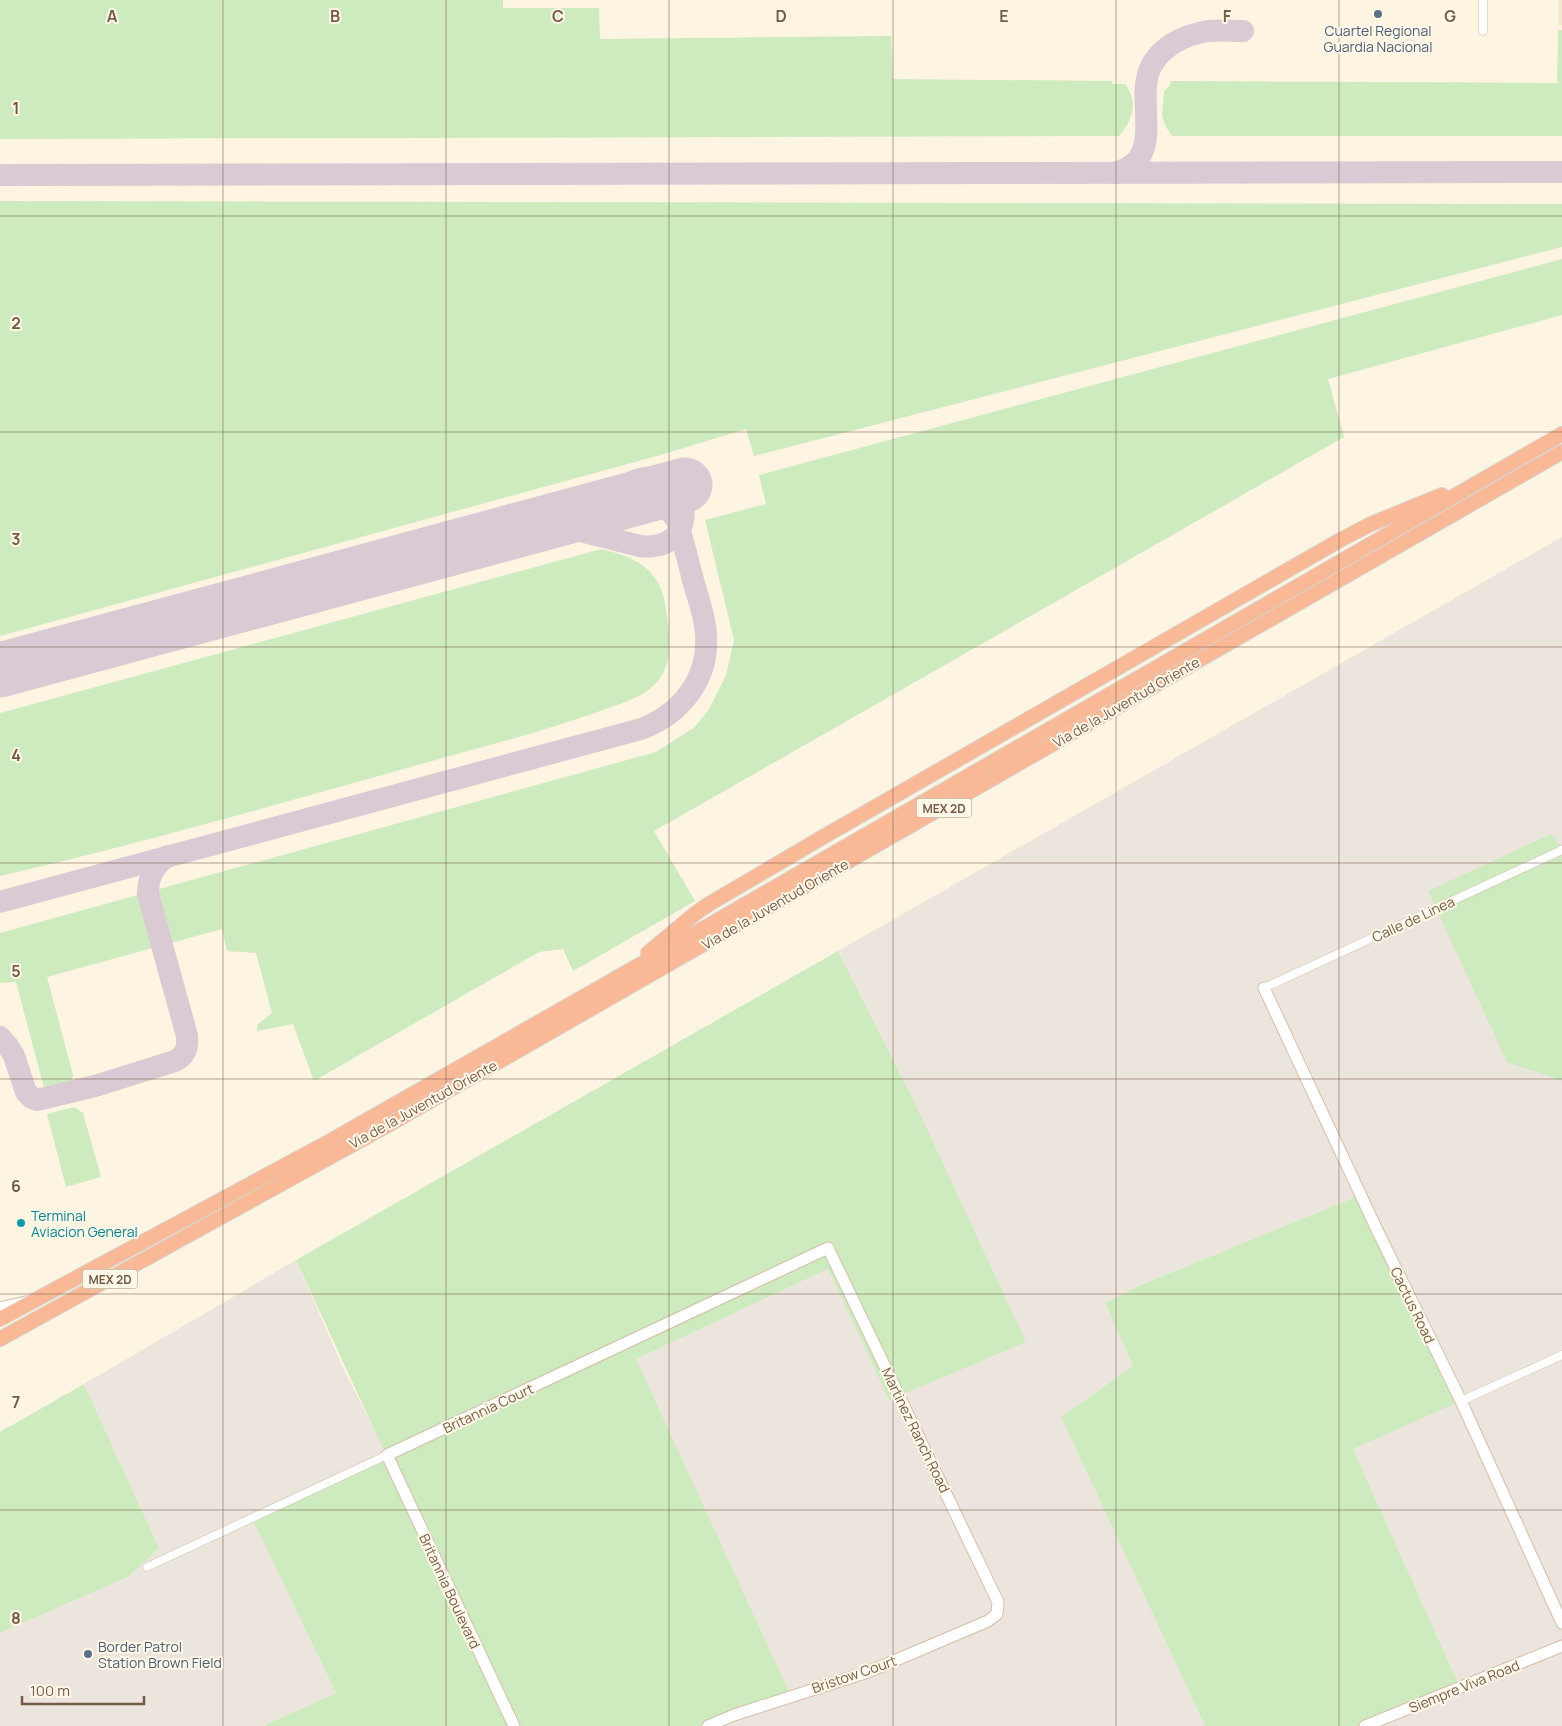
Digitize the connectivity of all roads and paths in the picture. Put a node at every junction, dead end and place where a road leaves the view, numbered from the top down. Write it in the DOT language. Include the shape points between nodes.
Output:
graph roads {
  1 [pos="1483,0"];
  2 [pos="1484,31"];
  3 [pos="1562,434"];
  4 [pos="1562,452"];
  5 [pos="1491,475"];
  6 [pos="1562,850"];
  7 [pos="622,975"];
  8 [pos="1264,988"];
  9 [pos="336,1145"];
  10 [pos="828,1248"];
  11 [pos="35,1300"];
  12 [pos="0,1308"];
  13 [pos="0,1320"];
  14 [pos="0,1339"];
  15 [pos="1562,1355"];
  16 [pos="1461,1402"];
  17 [pos="387,1455"];
  18 [pos="147,1567"];
  19 [pos="997,1614"];
  20 [pos="1562,1623"];
  21 [pos="1562,1646"];
  22 [pos="514,1726"];
  23 [pos="708,1726"];
  24 [pos="1365,1726"];
  1 -- 2 [label="street"];
  3 -- 5 [label="highway, Via de la Juventud Oriente / MEX 2D"];
  4 -- 9 [label="highway, Via de la Juventud Oriente / MEX 2D" via="398,1120"];
  5 -- 7 [label="highway, Via de la Juventud Oriente / MEX 2D"];
  5 -- 7 [label="highway" via="1342,539 823,837 696,913"];
  6 -- 8 [label="street, Calle de Linea"];
  7 -- 9 [label="highway, Via de la Juventud Oriente / MEX 2D"];
  8 -- 16 [label="street, Cactus Road"];
  9 -- 11 [label="highway, Via de la Juventud Oriente / MEX 2D"];
  9 -- 14 [label="highway, Via de la Juventud Oriente / MEX 2D" via="116,1276"];
  10 -- 17 [label="street, Britannia Court"];
  10 -- 19 [label="street, Martinez Ranch Road" via="998,1602"];
  11 -- 12 [label="street"];
  11 -- 13 [label="highway, Via de la Juventud Oriente / MEX 2D"];
  15 -- 16 [label="street"];
  16 -- 20 [label="street, Cactus Road"];
  17 -- 18 [label="street, Britannia Court"];
  17 -- 22 [label="street, Britannia Boulevard"];
  19 -- 23 [label="street, Bristow Court" via="988,1621 868,1672"];
  21 -- 24 [label="street, Siempre Viva Road"];
}
